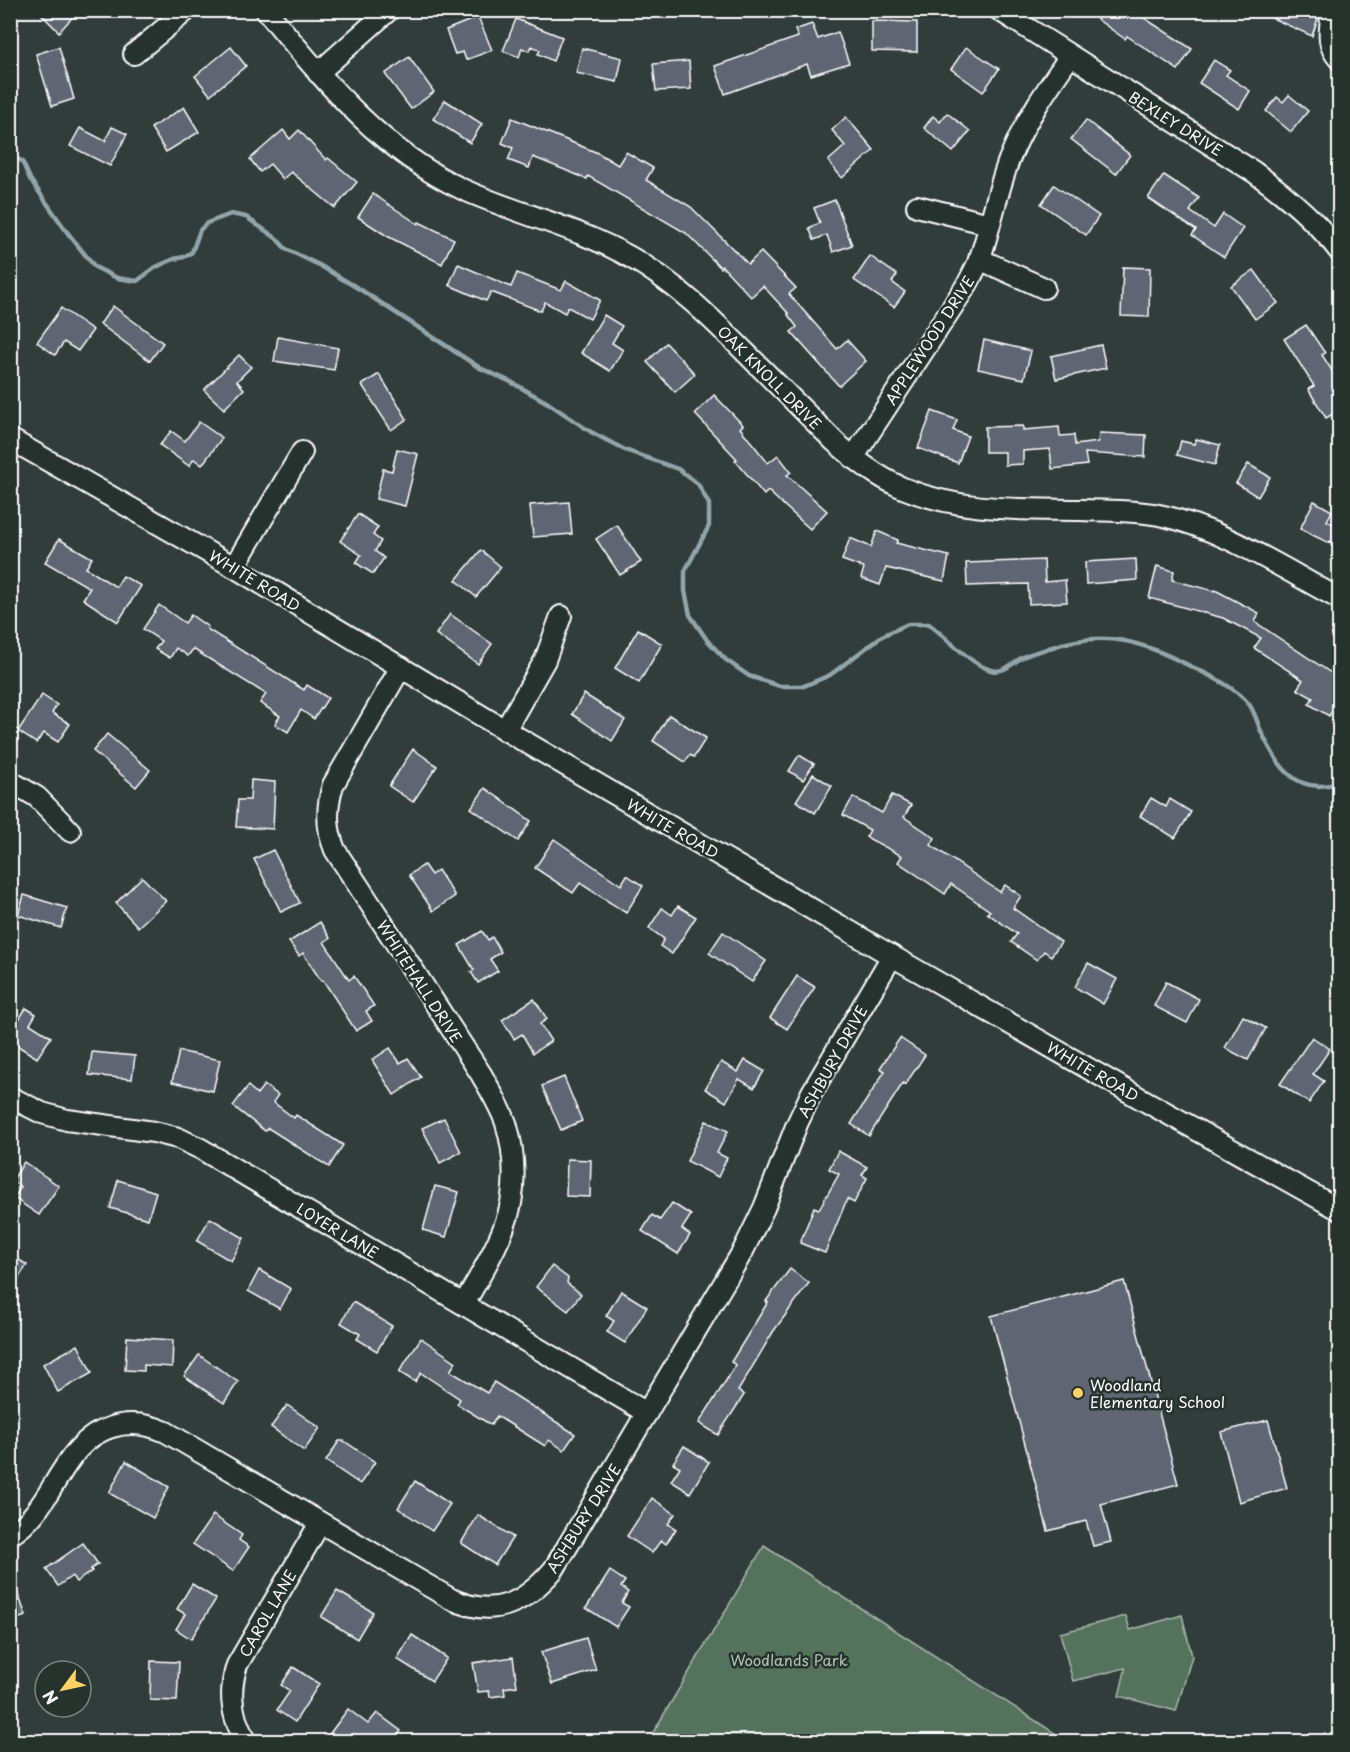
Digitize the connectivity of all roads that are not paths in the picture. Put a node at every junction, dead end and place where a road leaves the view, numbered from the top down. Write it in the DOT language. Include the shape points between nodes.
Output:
graph roads {
  1 [pos="187,10"];
  2 [pos="266,10"];
  3 [pos="389,10"];
  4 [pos="999,10"];
  5 [pos="1332,10"];
  6 [pos="134,54"];
  7 [pos="1070,56"];
  8 [pos="1340,60"];
  9 [pos="318,73"];
  10 [pos="917,206"];
  11 [pos="989,224"];
  12 [pos="1340,252"];
  13 [pos="979,259"];
  14 [pos="1044,288"];
  15 [pos="10,439"];
  16 [pos="302,452"];
  17 [pos="853,458"];
  18 [pos="234,567"];
  19 [pos="1340,599"];
  20 [pos="561,616"];
  21 [pos="401,667"];
  22 [pos="505,730"];
  23 [pos="10,781"];
  24 [pos="70,831"];
  25 [pos="892,956"];
  26 [pos="10,1097"];
  27 [pos="1340,1210"];
  28 [pos="464,1304"];
  29 [pos="647,1413"];
  30 [pos="320,1522"];
  31 [pos="10,1535"];
  32 [pos="247,1742"];
  1 -- 6 [label="street"];
  2 -- 9 [label="street, OAK KNOLL DRIVE"];
  3 -- 9 [label="street"];
  4 -- 7 [label="street, BEXLEY DRIVE"];
  5 -- 8 [label="street" via="1329,41"];
  7 -- 11 [label="street, APPLEWOOD DRIVE" via="1026,124 997,193"];
  7 -- 12 [label="street, BEXLEY DRIVE" via="1264,179 1310,217"];
  9 -- 17 [label="street, OAK KNOLL DRIVE" via="392,144 460,188 598,240 656,273 713,320"];
  10 -- 11 [label="street"];
  11 -- 13 [label="street, APPLEWOOD DRIVE"];
  13 -- 14 [label="street"];
  13 -- 17 [label="street, APPLEWOOD DRIVE" via="968,283"];
  15 -- 18 [label="street, WHITE ROAD"];
  16 -- 18 [label="street"];
  17 -- 19 [label="street, OAK KNOLL DRIVE" via="902,488 961,506 1118,511 1180,520 1231,541"];
  18 -- 21 [label="street, WHITE ROAD"];
  20 -- 22 [label="street" via="545,660"];
  21 -- 22 [label="street, WHITE ROAD"];
  21 -- 28 [label="street, WHITEHALL DRIVE" via="333,784 328,825 335,850 481,1074 506,1123 513,1171 510,1208 495,1249"];
  22 -- 25 [label="street, WHITE ROAD"];
  23 -- 24 [label="street" via="37,797"];
  25 -- 27 [label="street, WHITE ROAD"];
  25 -- 29 [label="street, ASHBURY DRIVE" via="813,1092 743,1251"];
  26 -- 28 [label="street, LOYER LANE" via="42,1113 68,1120 154,1132 194,1145"];
  28 -- 29 [label="street, LOYER LANE"];
  29 -- 30 [label="street, ASHBURY DRIVE" via="554,1569 533,1592 511,1604 487,1608 462,1605"];
  30 -- 31 [label="street, ASHBURY DRIVE" via="166,1432 131,1423 108,1428 87,1440 33,1517"];
  30 -- 32 [label="street, CAROL LANE" via="233,1676 231,1700"];
}
